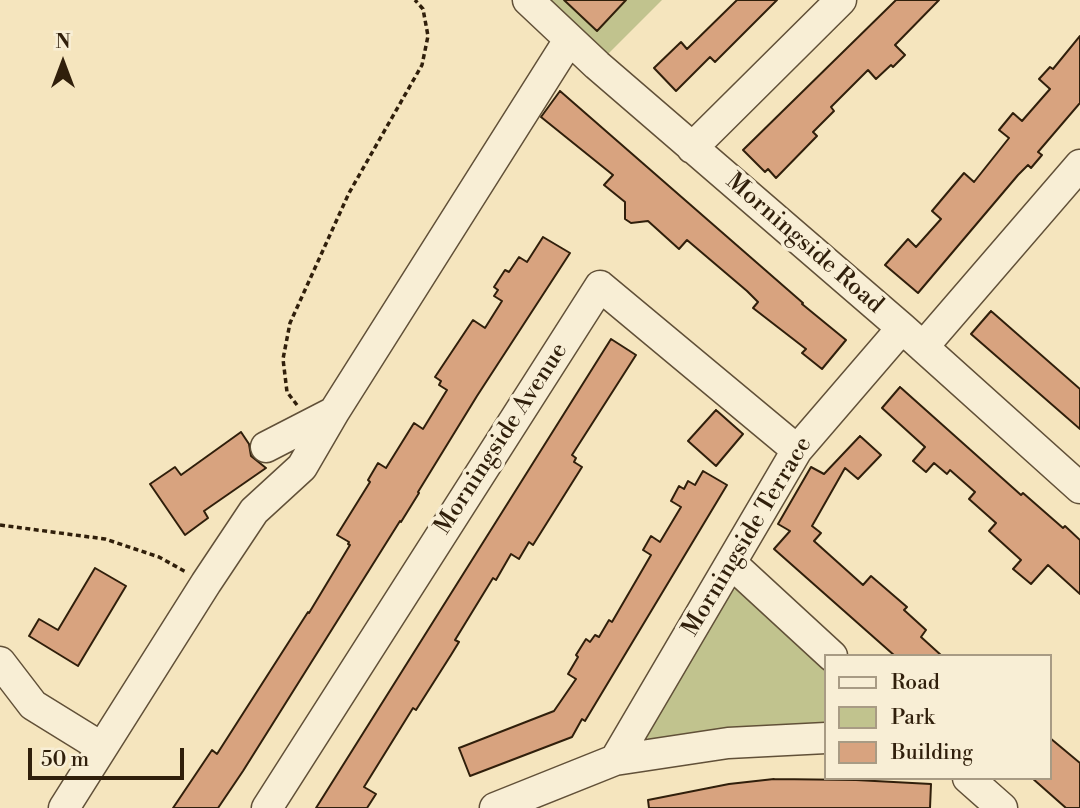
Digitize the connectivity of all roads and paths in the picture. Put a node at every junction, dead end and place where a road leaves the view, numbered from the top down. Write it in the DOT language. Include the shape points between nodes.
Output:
graph roads {
  1 [pos="415,0"];
  2 [pos="528,0"];
  3 [pos="841,0"];
  4 [pos="569,40"];
  5 [pos="692,148"];
  6 [pos="1080,165"];
  7 [pos="913,337"];
  8 [pos="334,412"];
  9 [pos="265,447"];
  10 [pos="797,450"];
  11 [pos="1080,488"];
  12 [pos="0,525"];
  13 [pos="731,563"];
  14 [pos="206,583"];
  15 [pos="830,654"];
  16 [pos="0,662"];
  17 [pos="824,738"];
  18 [pos="101,747"];
  19 [pos="615,760"];
  20 [pos="970,780"];
  21 [pos="64,808"];
  22 [pos="267,808"];
  23 [pos="495,808"];
  24 [pos="1002,808"];
  1 -- 8 [label="path" via="423,9 428,36 422,65 349,193 290,323 282,359 287,391 303,413"];
  2 -- 4 [label="street, Morningside Road"];
  3 -- 5 [label="street"];
  4 -- 5 [label="street, Morningside Road"];
  4 -- 8 [label="street"];
  5 -- 7 [label="street, Morningside Road"];
  6 -- 7 [label="street, Morningside Terrace"];
  7 -- 10 [label="street, Morningside Terrace"];
  7 -- 11 [label="street, Morningside Road"];
  8 -- 9 [label="street"];
  8 -- 14 [label="street" via="302,467 254,511"];
  10 -- 13 [label="street, Morningside Terrace"];
  10 -- 22 [label="street, Morningside Avenue" via="600,286"];
  12 -- 14 [label="path" via="105,539 159,557"];
  13 -- 15 [label="street"];
  13 -- 19 [label="street, Morningside Terrace"];
  14 -- 18 [label="street"];
  16 -- 18 [label="street" via="33,705"];
  17 -- 19 [label="street" via="728,743"];
  18 -- 21 [label="street"];
  19 -- 23 [label="street"];
  20 -- 24 [label="street"];
}
